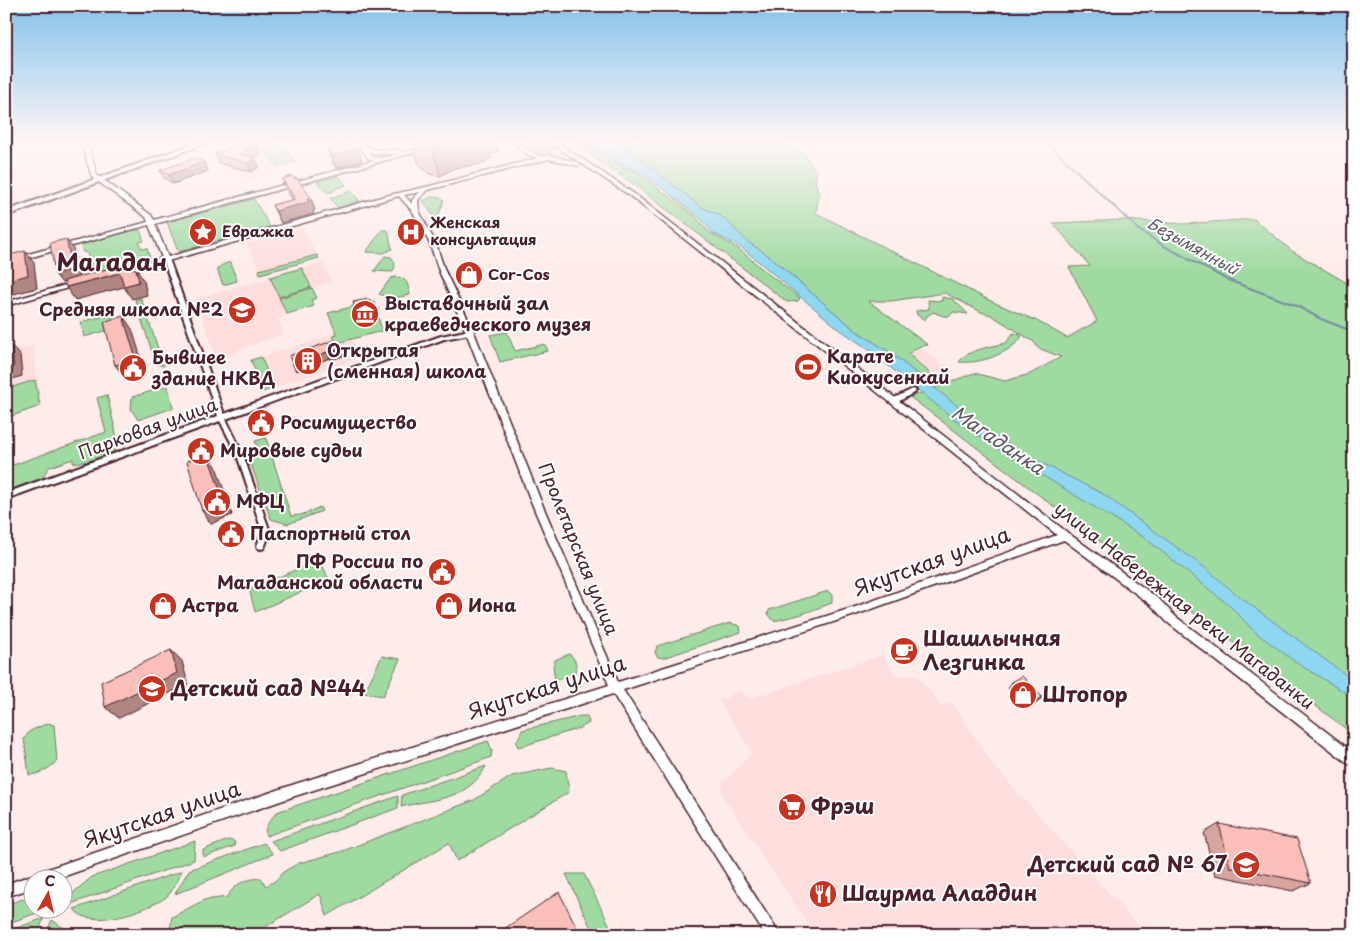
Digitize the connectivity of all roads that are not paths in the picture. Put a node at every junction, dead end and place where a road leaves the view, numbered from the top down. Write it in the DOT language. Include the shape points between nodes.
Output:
graph roads {
  1 [pos="89,185"];
  2 [pos="105,185"];
  3 [pos="293,185"];
  4 [pos="441,185"];
  5 [pos="617,185"];
  6 [pos="426,189"];
  7 [pos="400,194"];
  8 [pos="416,210"];
  9 [pos="6,214"];
  10 [pos="152,223"];
  11 [pos="166,260"];
  12 [pos="6,262"];
  13 [pos="120,272"];
  14 [pos="86,282"];
  15 [pos="6,304"];
  16 [pos="470,332"];
  17 [pos="913,391"];
  18 [pos="894,401"];
  19 [pos="222,418"];
  20 [pos="6,496"];
  21 [pos="1065,536"];
  22 [pos="260,546"];
  23 [pos="615,687"];
  24 [pos="1354,761"];
  25 [pos="71,868"];
  26 [pos="22,885"];
  27 [pos="6,891"];
  28 [pos="773,935"];
  1 -- 9 [label="main road"];
  2 -- 10 [label="street" via="147,215"];
  3 -- 10 [label="street"];
  4 -- 6 [label="street"];
  5 -- 18 [label="street, улица Набережная реки Магаданки"];
  6 -- 7 [label="street"];
  6 -- 8 [label="street" via="415,200"];
  7 -- 8 [label="street, Пролетарская улица"];
  7 -- 11 [label="street"];
  8 -- 16 [label="street, Пролетарская улица"];
  10 -- 11 [label="street"];
  10 -- 12 [label="street"];
  11 -- 13 [label="street"];
  11 -- 19 [label="street"];
  14 -- 15 [label="street"];
  16 -- 19 [label="street, Парковая улица" via="443,337"];
  16 -- 23 [label="street, Пролетарская улица"];
  17 -- 18 [label="street"];
  18 -- 21 [label="street, улица Набережная реки Магаданки"];
  19 -- 20 [label="street, Парковая улица"];
  19 -- 22 [label="street" via="239,452 266,532"];
  21 -- 23 [label="street, Якутская улица" via="855,611"];
  21 -- 24 [label="street, улица Набережная реки Магаданки" via="1155,602 1171,619"];
  23 -- 25 [label="street, Якутская улица" via="295,790"];
  23 -- 28 [label="street, Пролетарская улица"];
  26 -- 27 [label="street"];
}
